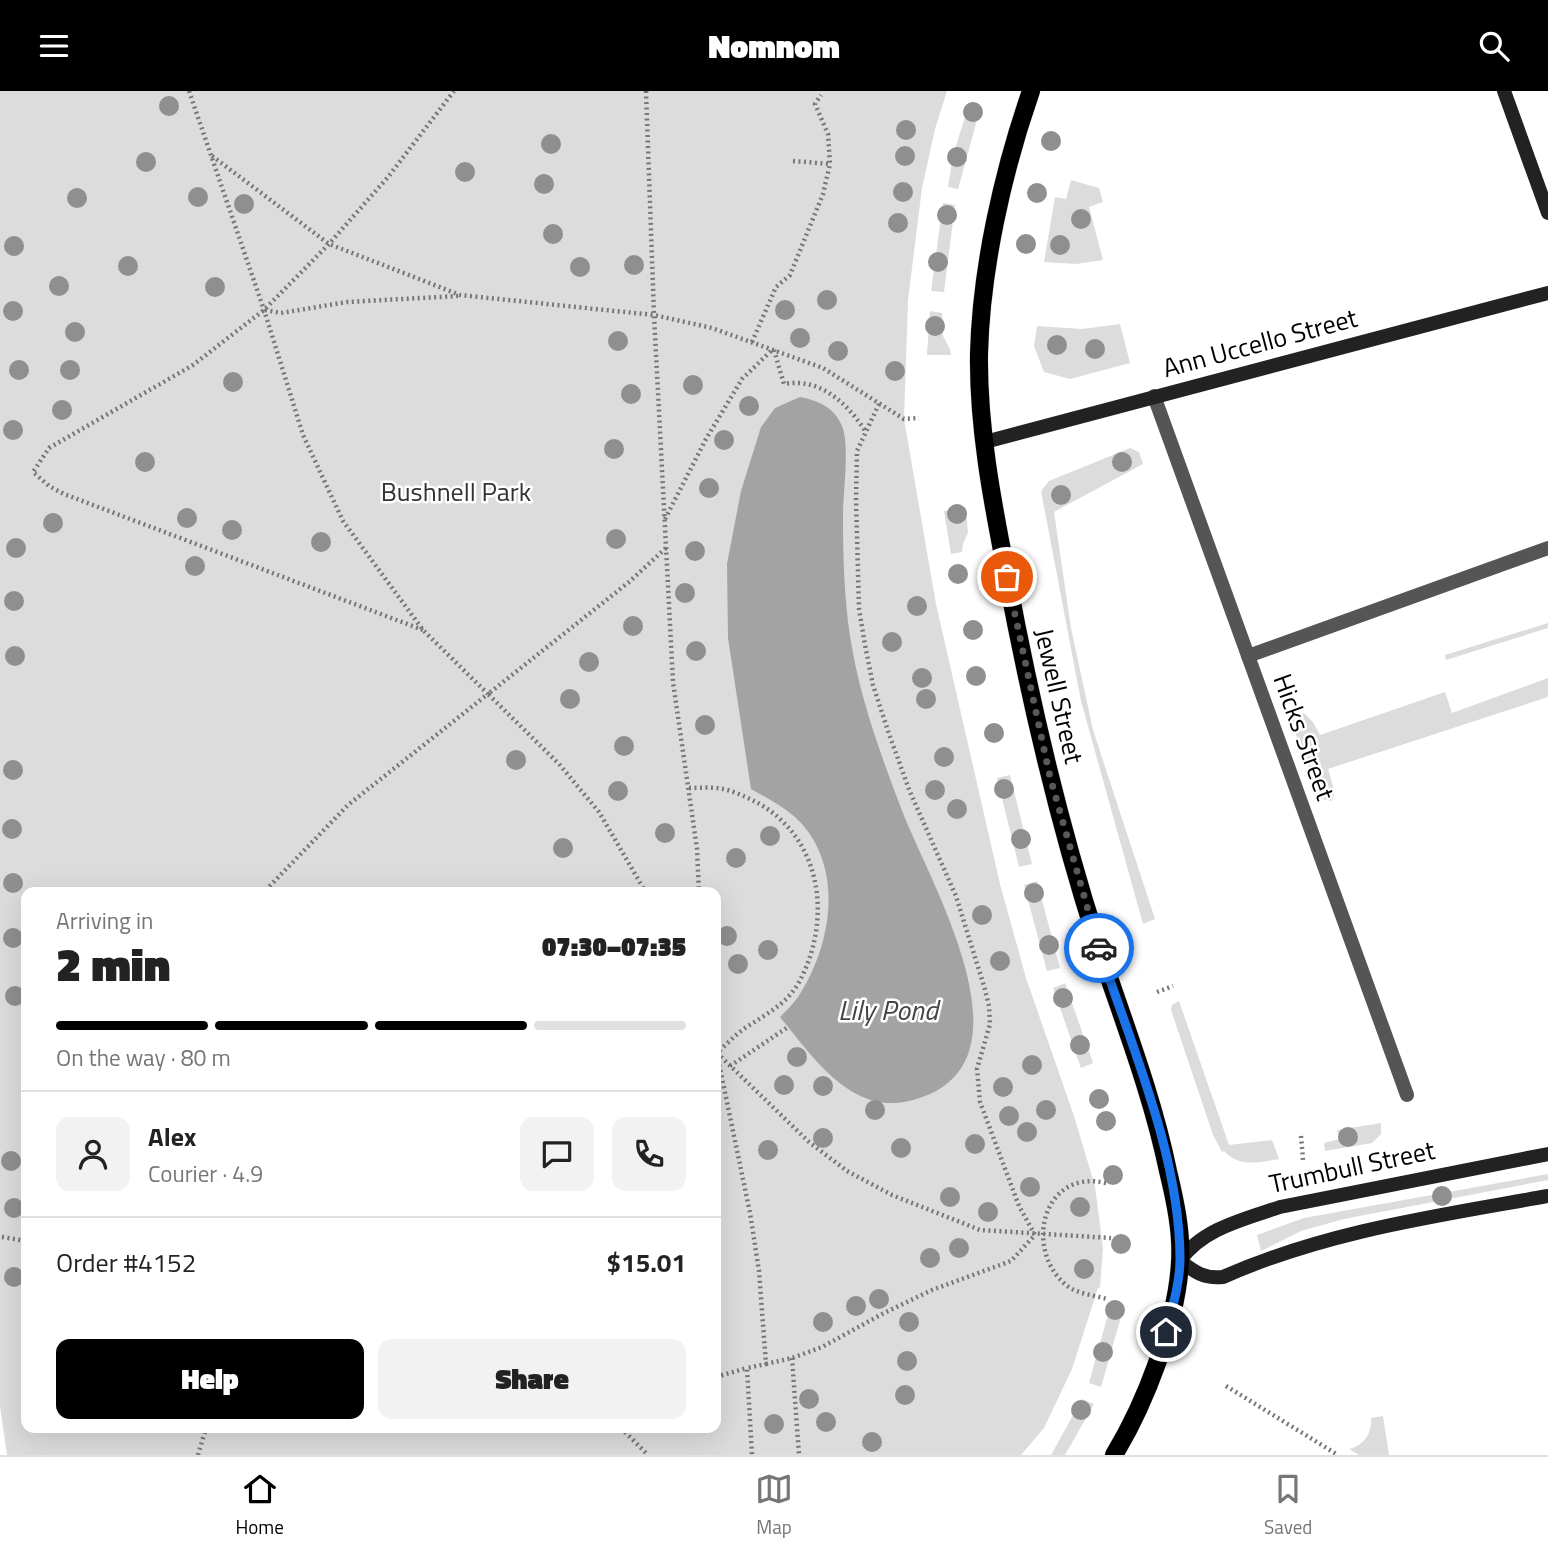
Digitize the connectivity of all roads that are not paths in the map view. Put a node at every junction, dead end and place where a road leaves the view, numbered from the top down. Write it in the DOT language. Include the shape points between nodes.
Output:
graph roads {
  1 [pos="1031,91"];
  2 [pos="1504,91"];
  3 [pos="1548,213"];
  4 [pos="1548,293"];
  5 [pos="1154,396"];
  6 [pos="985,442"];
  7 [pos="1548,548"];
  8 [pos="1248,656"];
  9 [pos="1407,1095"];
  10 [pos="1548,1154"];
  11 [pos="1548,1196"];
  12 [pos="1181,1261"];
  13 [pos="1114,1455"];
  1 -- 6 [label="main road, Jewell Street" via="990,248 981,309 979,367"];
  2 -- 3 [label="main road"];
  4 -- 5 [label="main road, Ann Uccello Street"];
  5 -- 6 [label="main road, Ann Uccello Street"];
  5 -- 8 [label="street, Hicks Street"];
  6 -- 12 [label="main road, Jewell Street" via="1003,558 1039,731 1072,858 1165,1152"];
  7 -- 8 [label="street"];
  8 -- 9 [label="street, Hicks Street"];
  10 -- 12 [label="main road, Trumbull Street" via="1280,1207 1202,1238"];
  11 -- 12 [label="main road" via="1316,1242 1223,1277 1202,1277"];
  12 -- 13 [label="main road" via="1174,1304 1152,1373"];
}
